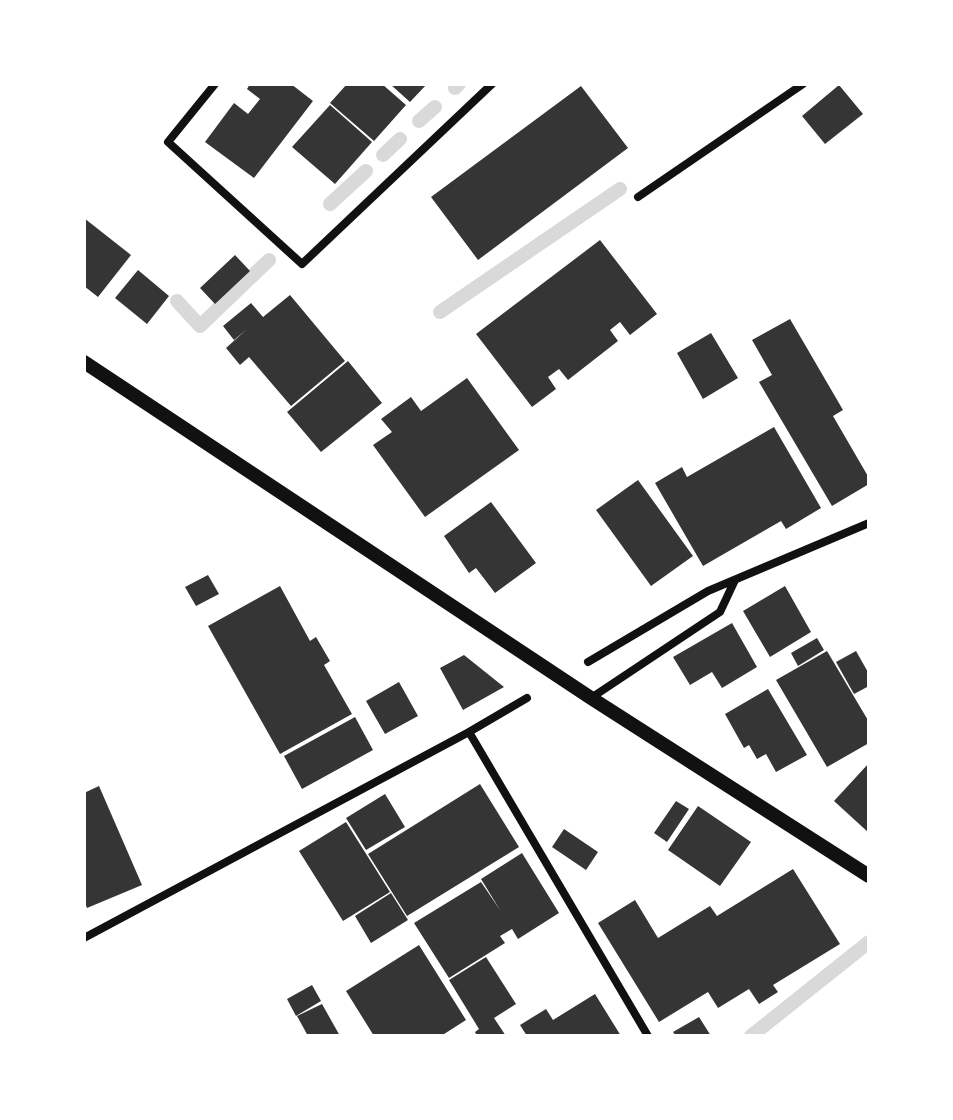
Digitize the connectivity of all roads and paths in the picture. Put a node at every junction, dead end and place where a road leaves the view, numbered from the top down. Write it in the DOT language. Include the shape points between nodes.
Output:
graph roads {
  1 [pos="215,84"];
  2 [pos="492,84"];
  3 [pos="803,84"];
  4 [pos="638,197"];
  5 [pos="84,362"];
  6 [pos="869,523"];
  7 [pos="735,579"];
  8 [pos="588,662"];
  9 [pos="527,698"];
  10 [pos="591,698"];
  11 [pos="469,732"];
  12 [pos="869,876"];
  13 [pos="84,938"];
  14 [pos="648,1036"];
  1 -- 2 [label="street" via="168,142 302,264"];
  3 -- 4 [label="street"];
  5 -- 10 [label="street"];
  6 -- 7 [label="street"];
  7 -- 8 [label="street"];
  7 -- 10 [label="street" via="720,612"];
  9 -- 11 [label="street"];
  10 -- 12 [label="street"];
  11 -- 13 [label="street"];
  11 -- 14 [label="street"];
}
